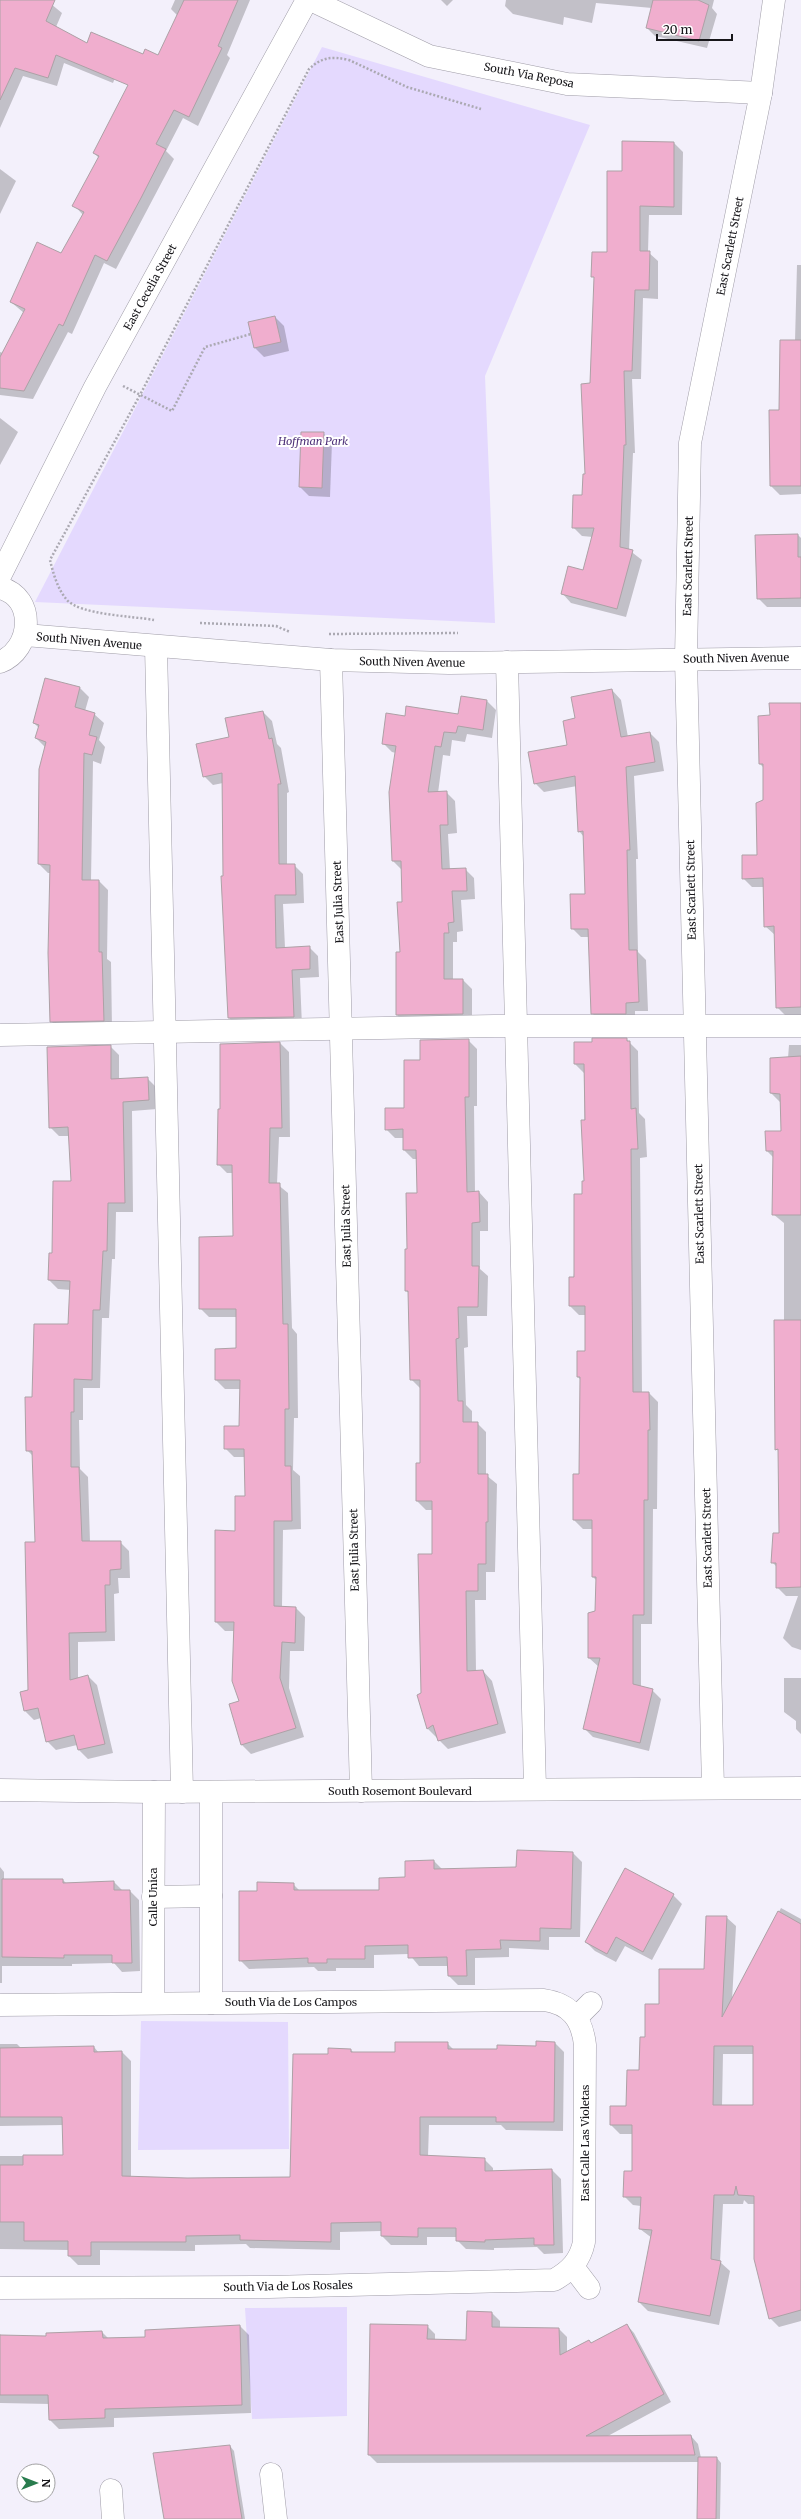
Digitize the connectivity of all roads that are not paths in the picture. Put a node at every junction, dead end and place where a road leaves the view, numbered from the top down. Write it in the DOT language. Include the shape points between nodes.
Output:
graph roads {
  1 [pos="307,0"];
  2 [pos="311,0"];
  3 [pos="774,0"];
  4 [pos="761,93"];
  5 [pos="0,576"];
  6 [pos="0,588"];
  7 [pos="25,635"];
  8 [pos="156,646"];
  9 [pos="801,658"];
  10 [pos="686,659"];
  11 [pos="331,660"];
  12 [pos="0,662"];
  13 [pos="506,662"];
  14 [pos="517,1026"];
  15 [pos="695,1026"];
  16 [pos="801,1026"];
  17 [pos="341,1029"];
  18 [pos="165,1032"];
  19 [pos="0,1035"];
  20 [pos="713,1788"];
  21 [pos="801,1788"];
  22 [pos="0,1790"];
  23 [pos="535,1790"];
  24 [pos="360,1791"];
  25 [pos="154,1792"];
  26 [pos="182,1792"];
  27 [pos="211,1792"];
  28 [pos="211,1896"];
  29 [pos="153,1897"];
  30 [pos="211,2002"];
  31 [pos="153,2003"];
  32 [pos="0,2005"];
  33 [pos="584,2010"];
  34 [pos="573,2266"];
  35 [pos="0,2288"];
  36 [pos="589,2288"];
  37 [pos="271,2474"];
  38 [pos="111,2490"];
  39 [pos="113,2519"];
  40 [pos="276,2519"];
  1 -- 5 [label="street, East Cecelia Street" via="102,375"];
  2 -- 4 [label="street, South Via Reposa" via="429,56 567,84"];
  3 -- 4 [label="street, East Scarlett Street"];
  4 -- 10 [label="street, East Scarlett Street" via="690,443"];
  6 -- 7 [label="street" via="14,596 21,605 26,617"];
  7 -- 8 [label="street, South Niven Avenue"];
  7 -- 12 [label="street" via="17,651"];
  8 -- 11 [label="street, South Niven Avenue"];
  8 -- 18 [label="street"];
  9 -- 10 [label="street, South Niven Avenue"];
  10 -- 13 [label="street, South Niven Avenue"];
  10 -- 15 [label="street, East Scarlett Street"];
  11 -- 13 [label="street, South Niven Avenue"];
  11 -- 17 [label="street, East Julia Street"];
  13 -- 14 [label="street"];
  14 -- 15 [label="street"];
  14 -- 17 [label="street"];
  14 -- 23 [label="street"];
  15 -- 16 [label="street"];
  15 -- 20 [label="street, East Scarlett Street"];
  17 -- 18 [label="street"];
  17 -- 24 [label="street, East Julia Street"];
  18 -- 19 [label="street"];
  18 -- 26 [label="street"];
  20 -- 21 [label="street, South Rosemont Boulevard"];
  20 -- 23 [label="street, South Rosemont Boulevard"];
  22 -- 25 [label="street, South Rosemont Boulevard"];
  23 -- 24 [label="street, South Rosemont Boulevard"];
  24 -- 27 [label="street, South Rosemont Boulevard"];
  25 -- 26 [label="street, South Rosemont Boulevard"];
  25 -- 29 [label="street, Calle Unica"];
  26 -- 27 [label="street, South Rosemont Boulevard"];
  27 -- 28 [label="street"];
  28 -- 29 [label="street"];
  28 -- 30 [label="street"];
  29 -- 31 [label="street, Calle Unica"];
  30 -- 31 [label="street, South Via de Los Campos"];
  30 -- 33 [label="street, South Via de Los Campos" via="544,2000"];
  31 -- 32 [label="street, South Via de Los Campos"];
  33 -- 34 [label="street, East Calle Las Violetas" via="582,2026 585,2045 585,2233 581,2254"];
  34 -- 35 [label="street, South Via de Los Rosales" via="554,2280 525,2282 269,2287"];
  34 -- 36 [label="street"];
  37 -- 40 [label="street"];
  38 -- 39 [label="street"];
}
